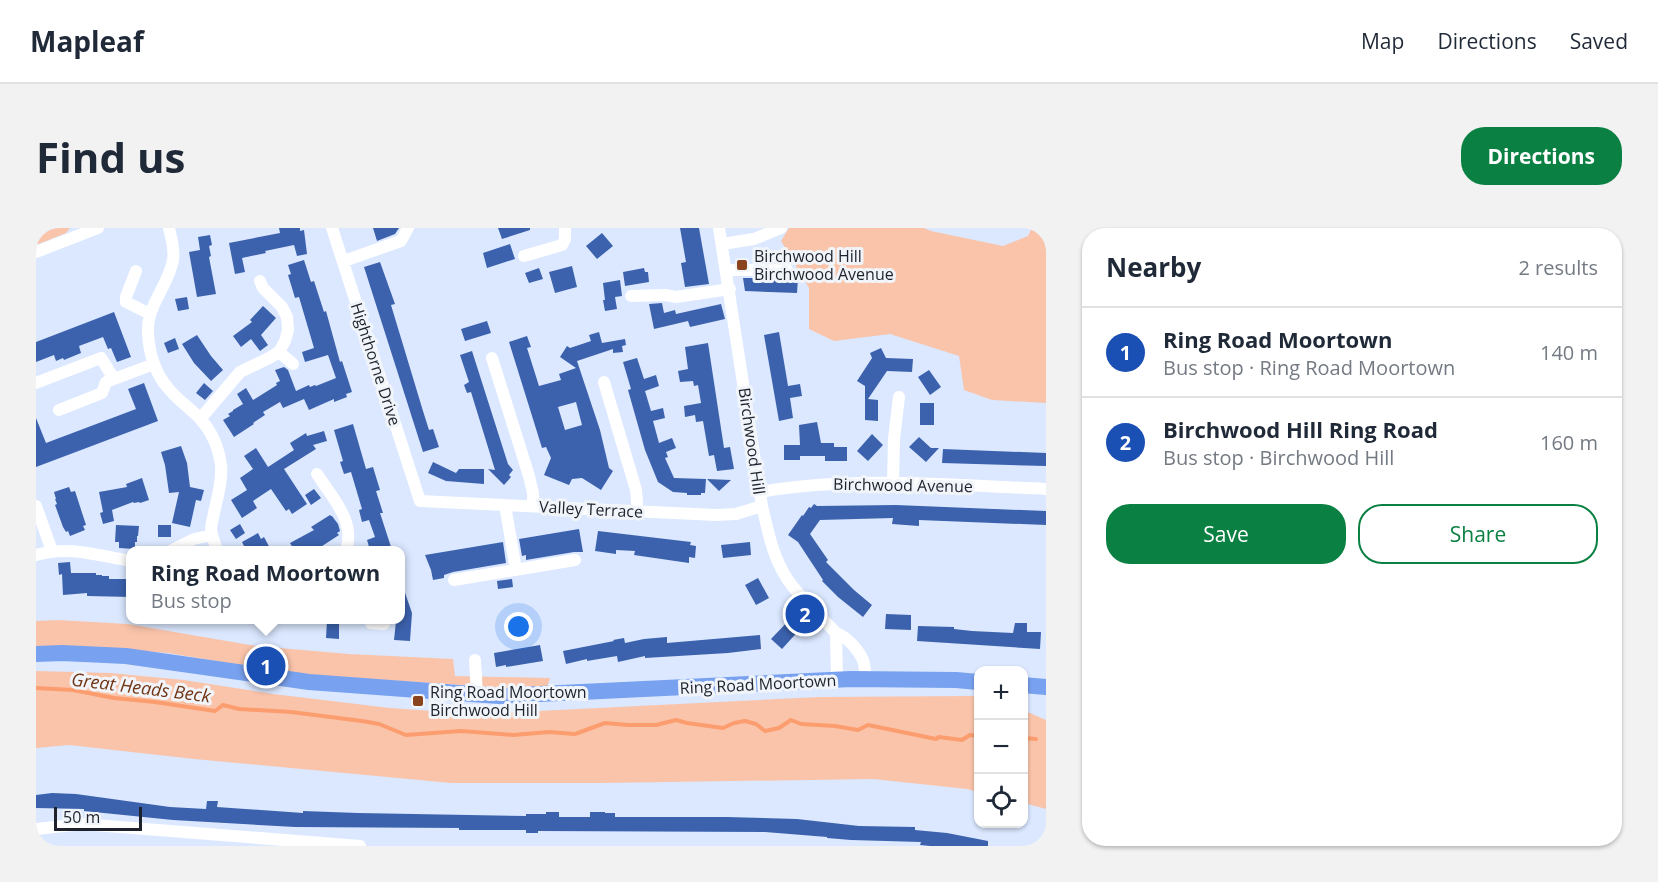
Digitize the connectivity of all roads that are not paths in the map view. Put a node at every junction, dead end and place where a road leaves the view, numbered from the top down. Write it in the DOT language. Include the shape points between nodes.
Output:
graph roads {
  1 [pos="169,228"];
  2 [pos="332,228"];
  3 [pos="408,228"];
  4 [pos="565,228"];
  5 [pos="719,228"];
  6 [pos="781,228"];
  7 [pos="90,229"];
  8 [pos="722,244"];
  9 [pos="36,252"];
  10 [pos="524,256"];
  11 [pos="344,261"];
  12 [pos="726,270"];
  13 [pos="787,270"];
  14 [pos="136,272"];
  15 [pos="260,281"];
  16 [pos="730,289"];
  17 [pos="638,300"];
  18 [pos="150,314"];
  19 [pos="279,352"];
  20 [pos="492,358"];
  21 [pos="154,364"];
  22 [pos="293,364"];
  23 [pos="114,379"];
  24 [pos="604,382"];
  25 [pos="36,383"];
  26 [pos="899,398"];
  27 [pos="59,410"];
  28 [pos="201,418"];
  29 [pos="317,474"];
  30 [pos="893,482"];
  31 [pos="1046,489"];
  32 [pos="760,492"];
  33 [pos="420,501"];
  34 [pos="505,505"];
  35 [pos="36,506"];
  36 [pos="533,506"];
  37 [pos="762,506"];
  38 [pos="637,512"];
  39 [pos="212,535"];
  40 [pos="180,546"];
  41 [pos="216,546"];
  42 [pos="347,546"];
  43 [pos="52,551"];
  44 [pos="36,555"];
  45 [pos="126,560"];
  46 [pos="575,560"];
  47 [pos="516,570"];
  48 [pos="454,580"];
  49 [pos="836,633"];
  50 [pos="36,654"];
  51 [pos="474,660"];
  52 [pos="866,679"];
  53 [pos="837,680"];
  54 [pos="974,682"];
  55 [pos="1028,686"];
  56 [pos="1045,690"];
  57 [pos="477,695"];
  58 [pos="36,829"];
  59 [pos="265,843"];
  60 [pos="360,846"];
  1 -- 18 [label="street" via="173,260"];
  2 -- 11 [label="street, Highthorne Drive"];
  3 -- 11 [label="street" via="401,241"];
  4 -- 10 [label="street" via="562,245"];
  5 -- 8 [label="street, Birchwood Hill"];
  6 -- 8 [label="street" via="754,239"];
  7 -- 9 [label="street"];
  8 -- 12 [label="street, Birchwood Hill"];
  11 -- 33 [label="street, Highthorne Drive"];
  12 -- 13 [label="street"];
  12 -- 16 [label="street, Birchwood Hill"];
  14 -- 18 [label="street" via="126,302"];
  15 -- 19 [label="street" via="287,317 288,330"];
  16 -- 17 [label="street"];
  16 -- 32 [label="street, Birchwood Hill"];
  18 -- 21 [label="street" via="148,332"];
  19 -- 22 [label="street"];
  19 -- 28 [label="street" via="240,372"];
  20 -- 36 [label="street" via="529,476"];
  21 -- 23 [label="street"];
  21 -- 28 [label="street" via="166,387"];
  23 -- 25 [label="street" via="101,358"];
  23 -- 27 [label="street" via="106,382 102,393"];
  24 -- 38 [label="street" via="636,490"];
  26 -- 30 [label="street"];
  28 -- 39 [label="street" via="216,445 222,467"];
  29 -- 42 [label="street" via="348,525"];
  30 -- 31 [label="street, Birchwood Avenue"];
  30 -- 32 [label="street, Birchwood Avenue"];
  32 -- 37 [label="street, Birchwood Hill"];
  33 -- 34 [label="street, Valley Terrace"];
  34 -- 36 [label="street, Valley Terrace"];
  34 -- 47 [label="street"];
  35 -- 43 [label="street"];
  36 -- 38 [label="street, Valley Terrace"];
  37 -- 38 [label="street, Valley Terrace" via="716,515"];
  37 -- 49 [label="street, Birchwood Hill" via="776,557 786,577"];
  39 -- 40 [label="street"];
  39 -- 41 [label="street"];
  43 -- 44 [label="street"];
  43 -- 45 [label="street" via="88,552"];
  46 -- 47 [label="street"];
  47 -- 48 [label="street"];
  49 -- 52 [label="street, Birchwood Hill" via="844,636 860,654"];
  49 -- 53 [label="street"];
  50 -- 57 [label="highway, Ring Road Moortown" via="126,656 309,682"];
  51 -- 57 [label="street"];
  52 -- 53 [label="highway, Ring Road Moortown"];
  52 -- 54 [label="highway, Ring Road Moortown"];
  53 -- 57 [label="highway, Ring Road Moortown"];
  55 -- 56 [label="highway"];
  58 -- 59 [label="street" via="82,824"];
  59 -- 60 [label="street"];
}
